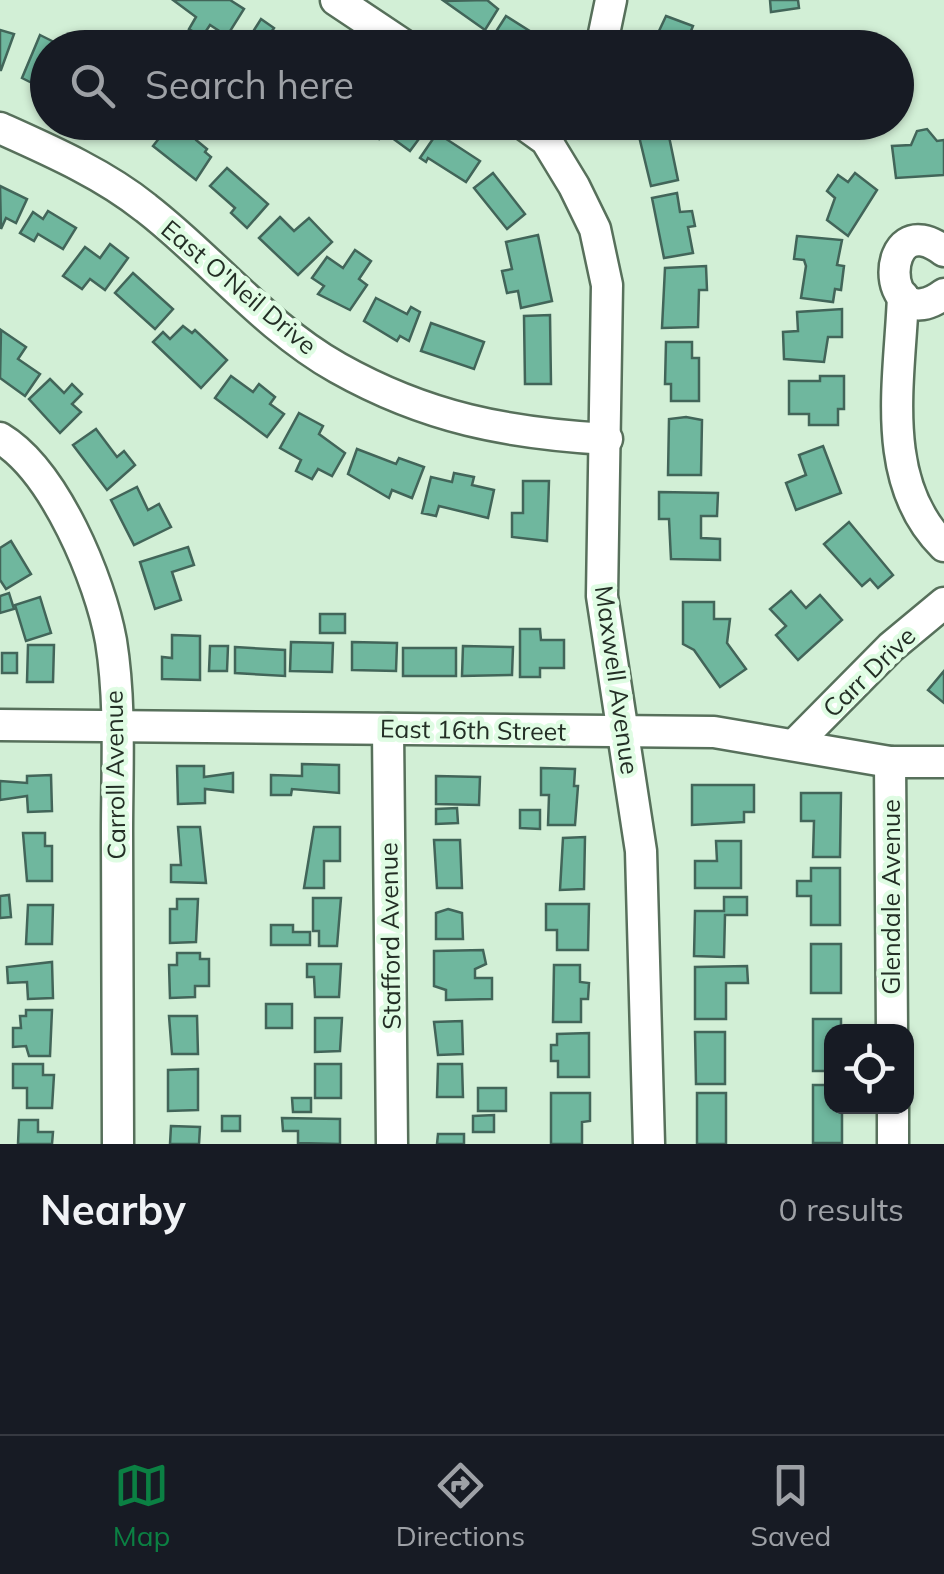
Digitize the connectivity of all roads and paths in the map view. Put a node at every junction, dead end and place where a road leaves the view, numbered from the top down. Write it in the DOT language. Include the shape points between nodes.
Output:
graph roads {
  1 [pos="336,0"];
  2 [pos="611,0"];
  3 [pos="381,30"];
  4 [pos="605,30"];
  5 [pos="0,128"];
  6 [pos="549,140"];
  7 [pos="944,250"];
  8 [pos="944,294"];
  9 [pos="903,296"];
  10 [pos="0,438"];
  11 [pos="606,439"];
  12 [pos="944,546"];
  13 [pos="944,603"];
  14 [pos="0,726"];
  15 [pos="117,727"];
  16 [pos="388,729"];
  17 [pos="622,731"];
  18 [pos="796,742"];
  19 [pos="890,762"];
  20 [pos="944,762"];
  21 [pos="892,1024"];
  22 [pos="893,1114"];
  23 [pos="118,1144"];
  24 [pos="392,1144"];
  25 [pos="649,1144"];
  26 [pos="893,1144"];
  1 -- 3 [label="street"];
  2 -- 4 [label="street"];
  5 -- 11 [label="street, East O'Neil Drive" via="52,150 144,205 291,336 337,368 408,403 488,428"];
  6 -- 11 [label="street, Maxwell Avenue" via="599,248 606,285"];
  7 -- 9 [label="street" via="924,241 898,252 892,280"];
  8 -- 9 [label="street" via="923,303"];
  9 -- 12 [label="street" via="897,444 908,494"];
  10 -- 15 [label="street, Carroll Avenue" via="56,500 89,566 110,641"];
  11 -- 17 [label="street, Maxwell Avenue" via="602,596"];
  13 -- 18 [label="street, Carr Drive"];
  14 -- 15 [label="street, East 16th Street"];
  15 -- 16 [label="street, East 16th Street"];
  15 -- 23 [label="street, Carroll Avenue"];
  16 -- 17 [label="street, East 16th Street"];
  16 -- 24 [label="street, Stafford Avenue"];
  17 -- 18 [label="street, East 16th Street"];
  17 -- 25 [label="street, Maxwell Avenue" via="642,852"];
  18 -- 19 [label="street, East 16th Street"];
  19 -- 20 [label="street, East 16th Street"];
  19 -- 21 [label="street, Glendale Avenue"];
  22 -- 26 [label="street"];
}
